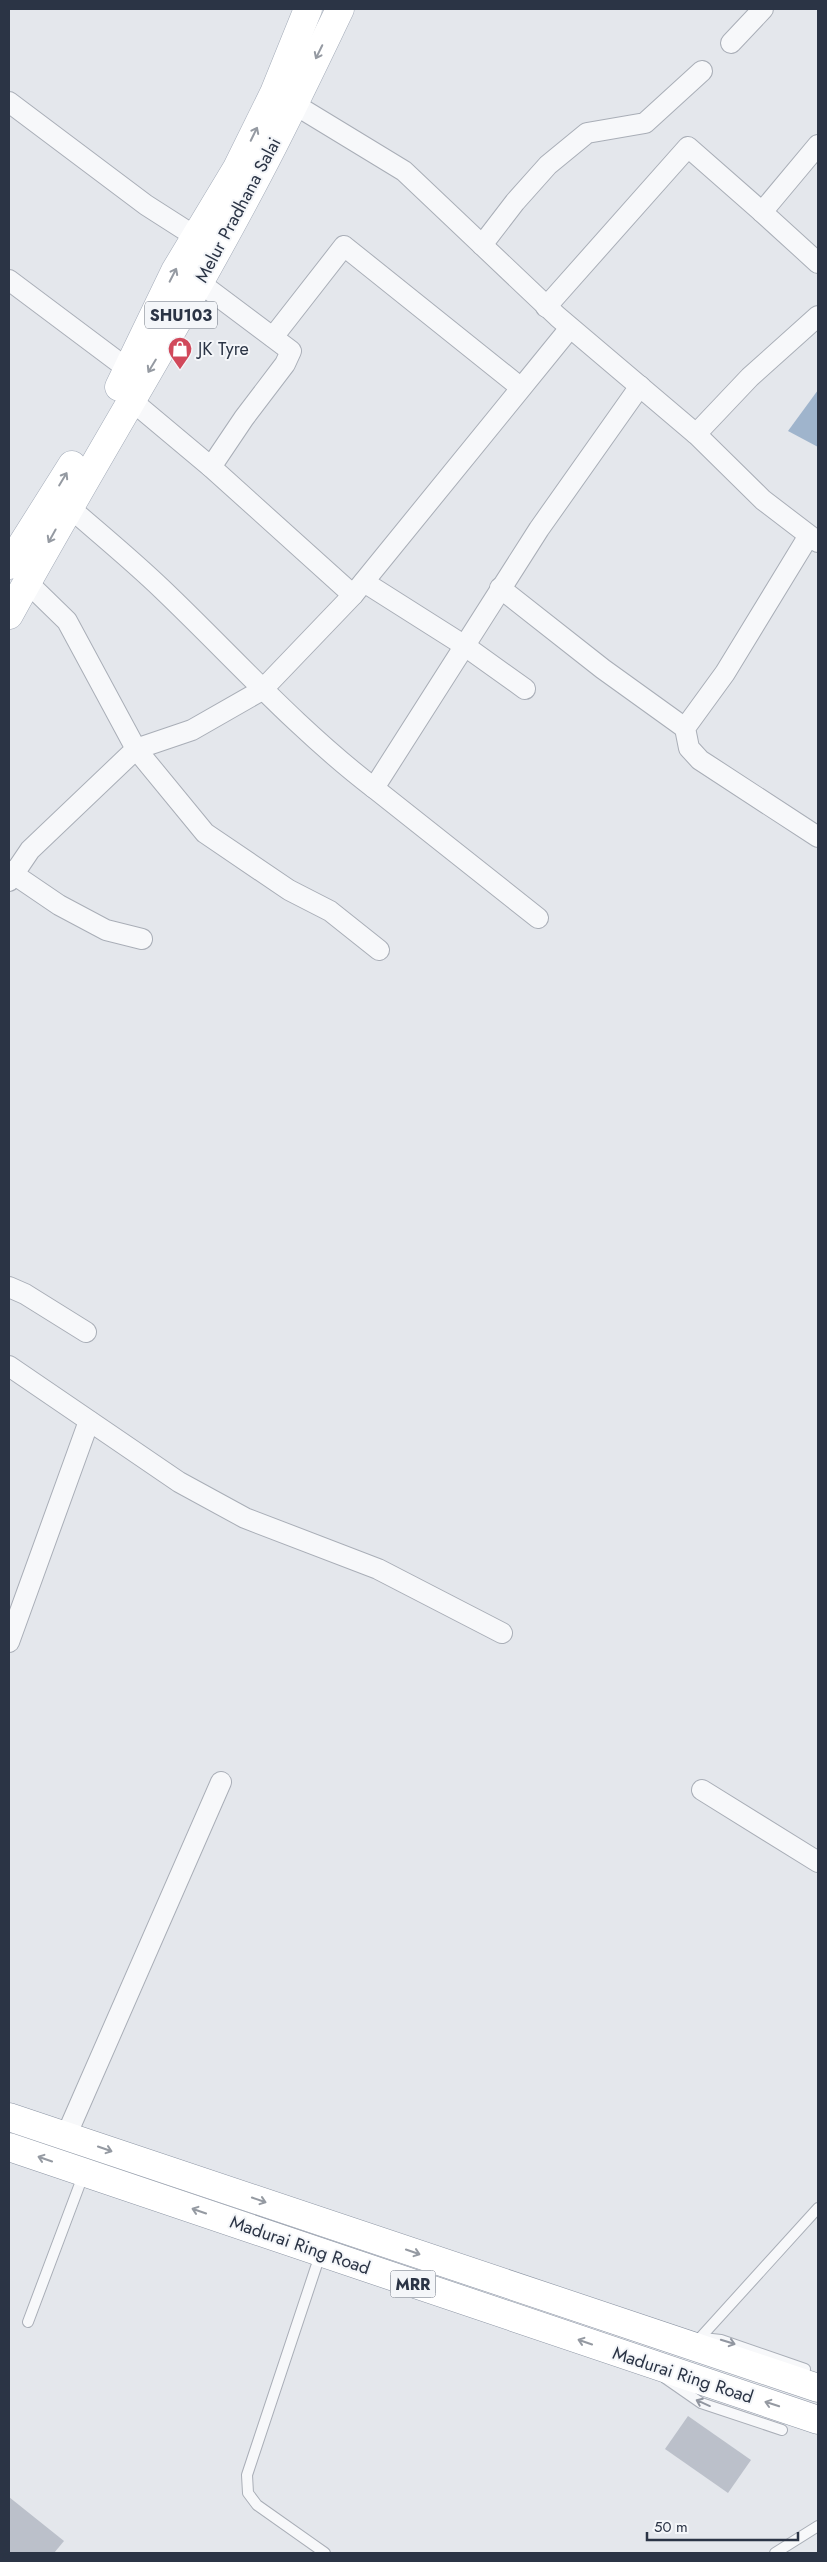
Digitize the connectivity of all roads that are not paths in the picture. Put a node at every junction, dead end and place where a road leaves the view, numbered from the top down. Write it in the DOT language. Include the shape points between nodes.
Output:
graph roads {
  1 [pos="308,9"];
  2 [pos="340,9"];
  3 [pos="763,9"];
  4 [pos="731,44"];
  5 [pos="702,71"];
  6 [pos="284,98"];
  7 [pos="9,102"];
  8 [pos="818,145"];
  9 [pos="762,212"];
  10 [pos="196,237"];
  11 [pos="482,245"];
  12 [pos="818,263"];
  13 [pos="9,280"];
  14 [pos="199,282"];
  15 [pos="546,306"];
  16 [pos="818,316"];
  17 [pos="570,328"];
  18 [pos="274,337"];
  19 [pos="129,370"];
  20 [pos="640,386"];
  21 [pos="520,387"];
  22 [pos="131,400"];
  23 [pos="696,434"];
  24 [pos="211,467"];
  25 [pos="69,507"];
  26 [pos="813,540"];
  27 [pos="16,559"];
  28 [pos="359,588"];
  29 [pos="500,588"];
  30 [pos="9,615"];
  31 [pos="465,646"];
  32 [pos="524,689"];
  33 [pos="262,690"];
  34 [pos="685,728"];
  35 [pos="136,749"];
  36 [pos="374,788"];
  37 [pos="818,838"];
  38 [pos="10,875"];
  39 [pos="538,918"];
  40 [pos="142,939"];
  41 [pos="379,950"];
  42 [pos="9,1287"];
  43 [pos="86,1332"];
  44 [pos="9,1366"];
  45 [pos="89,1421"];
  46 [pos="502,1634"];
  47 [pos="9,1642"];
  48 [pos="221,1782"];
  49 [pos="702,1790"];
  50 [pos="818,1862"];
  51 [pos="9,2117"];
  52 [pos="66,2136"];
  53 [pos="9,2147"];
  54 [pos="84,2173"];
  55 [pos="818,2208"];
  56 [pos="321,2252"];
  57 [pos="28,2322"];
  58 [pos="662,2336"];
  59 [pos="700,2338"];
  60 [pos="649,2364"];
  61 [pos="812,2378"];
  62 [pos="818,2420"];
  63 [pos="782,2430"];
  64 [pos="818,2526"];
  65 [pos="325,2553"];
  66 [pos="776,2553"];
  1 -- 6 [label="main road, Melur Pradhana Salai / SHU103"];
  2 -- 6 [label="main road, Melur Pradhana Salai / SHU103, one-way"];
  3 -- 4 [label="street"];
  5 -- 11 [label="street" via="645,123 587,133 548,165"];
  10 -- 6 [label="main road, Melur Pradhana Salai / SHU103, one-way"];
  6 -- 11 [label="street" via="404,171"];
  6 -- 14 [label="main road, Melur Pradhana Salai / SHU103" via="260,171"];
  7 -- 10 [label="street" via="146,205"];
  8 -- 9 [label="street"];
  9 -- 12 [label="street"];
  9 -- 15 [label="street" via="688,147"];
  19 -- 10 [label="main road, Melur Pradhana Salai / SHU103, one-way" via="175,270"];
  11 -- 15 [label="street"];
  13 -- 19 [label="street"];
  14 -- 18 [label="street"];
  14 -- 22 [label="main road, Melur Pradhana Salai / SHU103, one-way"];
  15 -- 17 [label="street"];
  16 -- 23 [label="street" via="750,377"];
  17 -- 20 [label="street"];
  17 -- 21 [label="street"];
  18 -- 21 [label="street" via="344,246"];
  18 -- 24 [label="street" via="292,351"];
  27 -- 19 [label="main road, Melur Pradhana Salai / SHU103, one-way"];
  20 -- 23 [label="street"];
  20 -- 29 [label="street"];
  21 -- 28 [label="street"];
  22 -- 24 [label="street"];
  22 -- 25 [label="main road, Melur Pradhana Salai / SHU103"];
  23 -- 26 [label="street" via="763,500"];
  24 -- 28 [label="street"];
  25 -- 27 [label="main road, Melur Pradhana Salai / SHU103, one-way"];
  25 -- 33 [label="street" via="163,590"];
  26 -- 34 [label="street"];
  27 -- 30 [label="main road, Melur Pradhana Salai / SHU103"];
  27 -- 35 [label="street" via="66,621"];
  28 -- 31 [label="street"];
  28 -- 33 [label="street"];
  29 -- 31 [label="street"];
  29 -- 34 [label="street"];
  31 -- 32 [label="street"];
  31 -- 36 [label="street"];
  33 -- 35 [label="street" via="192,730"];
  33 -- 36 [label="street" via="335,758"];
  34 -- 37 [label="street" via="689,748 700,760"];
  35 -- 38 [label="street" via="30,850"];
  35 -- 41 [label="street" via="205,834 289,890 330,911"];
  36 -- 39 [label="street"];
  38 -- 40 [label="street" via="106,930"];
  42 -- 43 [label="street"];
  44 -- 45 [label="street"];
  45 -- 46 [label="street" via="179,1482 245,1518 378,1569"];
  45 -- 47 [label="street"];
  48 -- 52 [label="street"];
  49 -- 50 [label="street"];
  51 -- 52 [label="main road, Madurai Ring Road / MRR"];
  52 -- 58 [label="main road, Madurai Ring Road / MRR, one-way"];
  54 -- 53 [label="main road, Madurai Ring Road / MRR, one-way"];
  56 -- 54 [label="main road, Madurai Ring Road / MRR, one-way"];
  54 -- 57 [label="lane"];
  55 -- 59 [label="lane"];
  60 -- 56 [label="main road, Madurai Ring Road / MRR, one-way"];
  56 -- 65 [label="lane" via="247,2475 248,2493 257,2505"];
  58 -- 59 [label="lane"];
  58 -- 61 [label="main road, Madurai Ring Road / MRR"];
  59 -- 61 [label="lane, one-way" via="722,2340"];
  62 -- 60 [label="main road, Madurai Ring Road / MRR, one-way"];
  63 -- 60 [label="lane, one-way" via="701,2403 677,2389"];
  64 -- 66 [label="lane"];
}
